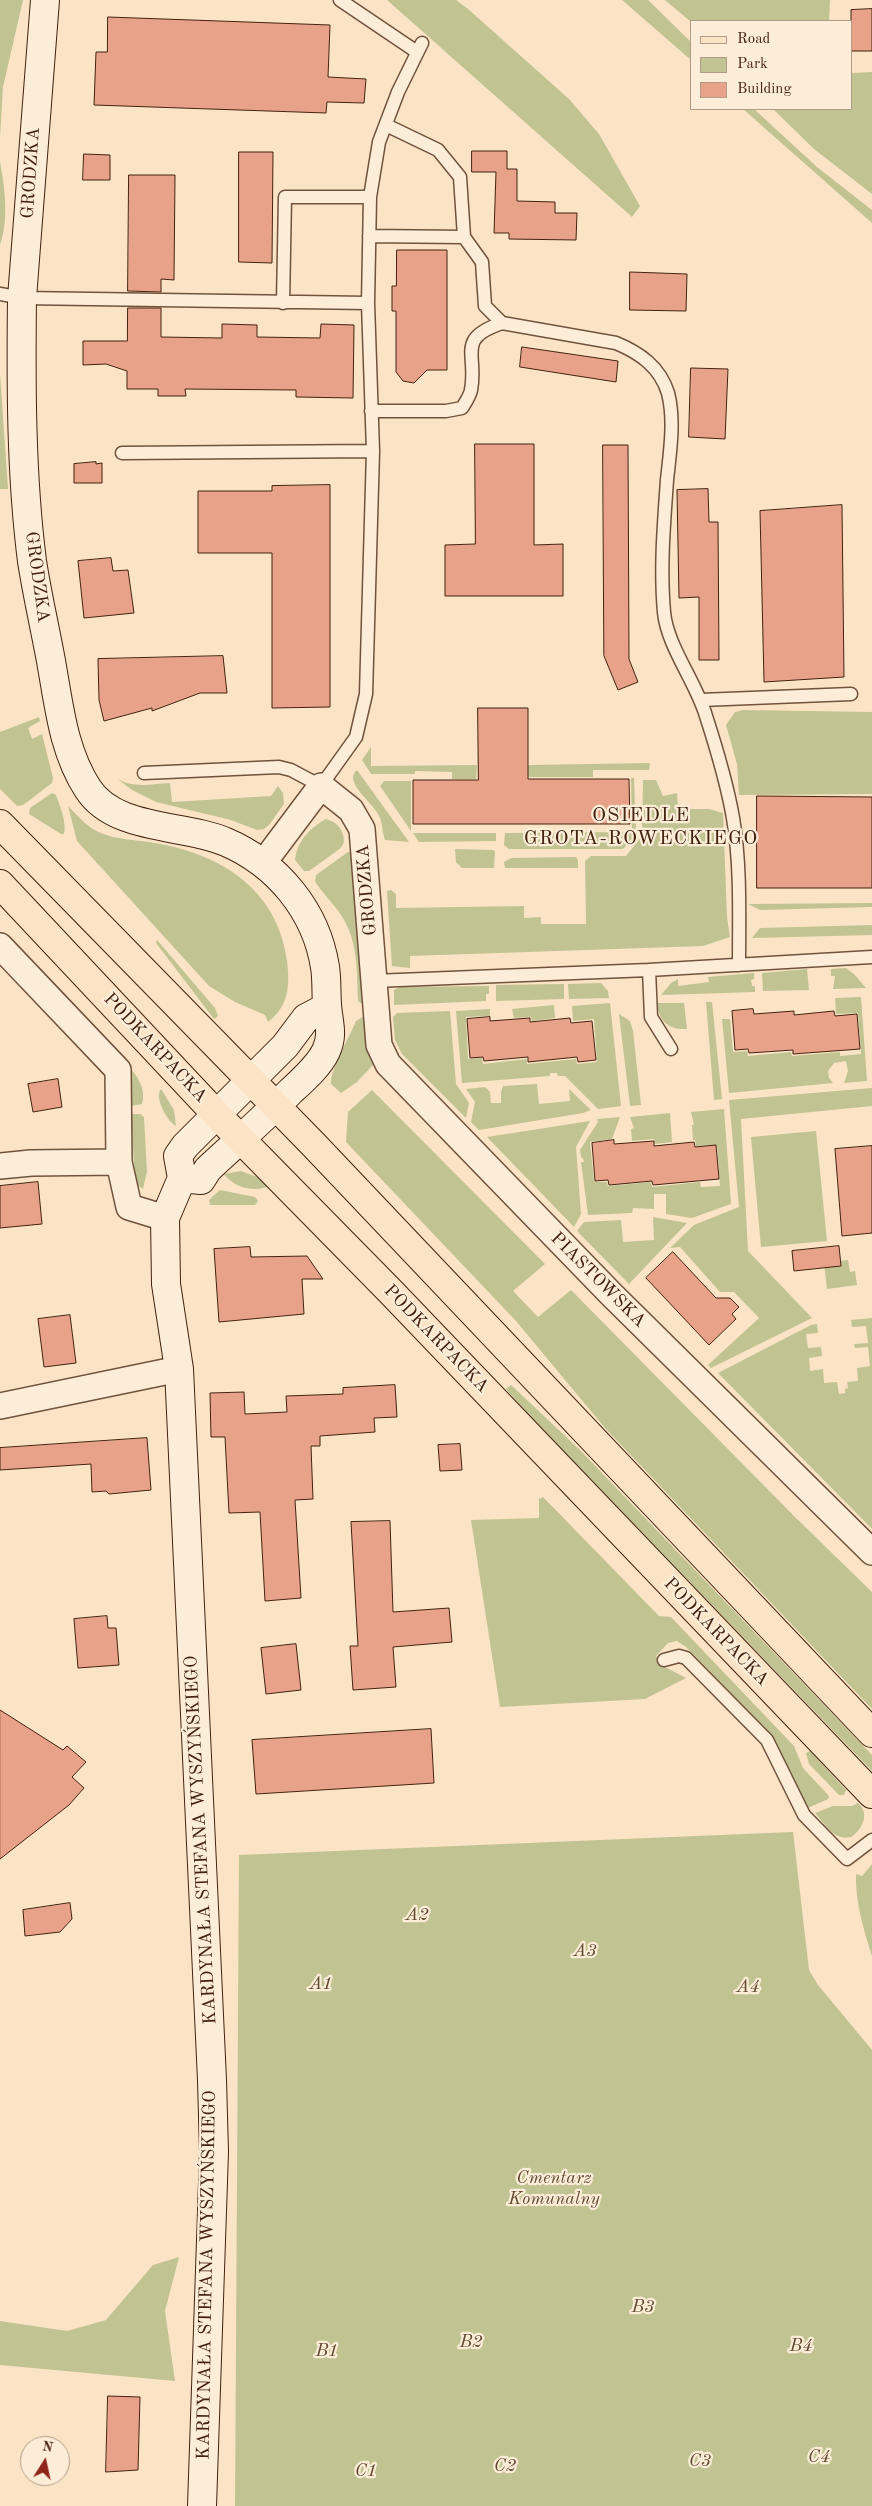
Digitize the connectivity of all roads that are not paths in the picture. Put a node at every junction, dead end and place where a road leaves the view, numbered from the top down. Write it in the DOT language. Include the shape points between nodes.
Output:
graph roads {
  1 [pos="45,0"];
  2 [pos="340,0"];
  3 [pos="386,124"];
  4 [pos="370,196"];
  5 [pos="369,236"];
  6 [pos="464,237"];
  7 [pos="11,296"];
  8 [pos="282,303"];
  9 [pos="368,304"];
  10 [pos="502,323"];
  11 [pos="372,411"];
  12 [pos="373,451"];
  13 [pos="122,453"];
  14 [pos="851,694"];
  15 [pos="701,700"];
  16 [pos="144,773"];
  17 [pos="321,786"];
  18 [pos="0,824"];
  19 [pos="264,862"];
  20 [pos="0,884"];
  21 [pos="0,946"];
  22 [pos="872,957"];
  23 [pos="739,965"];
  24 [pos="648,970"];
  25 [pos="374,981"];
  26 [pos="327,1007"];
  27 [pos="672,1049"];
  28 [pos="251,1080"];
  29 [pos="276,1106"];
  30 [pos="217,1115"];
  31 [pos="240,1139"];
  32 [pos="119,1162"];
  33 [pos="0,1166"];
  34 [pos="182,1178"];
  35 [pos="165,1218"];
  36 [pos="179,1368"];
  37 [pos="0,1406"];
  38 [pos="872,1552"];
  39 [pos="664,1660"];
  40 [pos="872,1733"];
  41 [pos="872,1794"];
  42 [pos="872,1840"];
  43 [pos="202,2506"];
  1 -- 7 [label="street, GRODZKA"];
  2 -- 3 [label="lane" via="419,48"];
  3 -- 4 [label="lane" via="379,142"];
  3 -- 6 [label="lane" via="438,150 460,177"];
  4 -- 5 [label="lane"];
  4 -- 8 [label="lane" via="285,197"];
  5 -- 6 [label="lane"];
  5 -- 9 [label="lane"];
  6 -- 10 [label="lane" via="482,262 485,306"];
  7 -- 8 [label="lane"];
  7 -- 19 [label="street, GRODZKA" via="32,561 64,733 76,769 90,793 108,808 136,820 224,841"];
  8 -- 9 [label="lane"];
  9 -- 11 [label="lane"];
  10 -- 11 [label="lane" via="483,330 472,343 471,391 462,408"];
  10 -- 15 [label="lane" via="616,343 644,358 660,375 668,394 671,437 664,522 664,613 671,638"];
  11 -- 12 [label="lane"];
  12 -- 13 [label="lane"];
  12 -- 17 [label="lane" via="366,694 356,737"];
  14 -- 15 [label="lane"];
  15 -- 23 [label="lane" via="724,771 734,820"];
  16 -- 17 [label="lane" via="279,767"];
  17 -- 19 [label="street"];
  17 -- 25 [label="street, GRODZKA" via="351,810 362,829"];
  18 -- 28 [label="main road"];
  19 -- 26 [label="street, GRODZKA" via="294,892 314,929 325,966"];
  20 -- 30 [label="main road, PODKARPACKA"];
  21 -- 32 [label="street" via="118,1070"];
  22 -- 23 [label="lane"];
  23 -- 24 [label="lane"];
  24 -- 25 [label="lane"];
  24 -- 27 [label="lane" via="651,1018"];
  25 -- 38 [label="street, PIASTOWSKA" via="379,1045 388,1064 610,1294"];
  26 -- 28 [label="street" via="306,1018 293,1037"];
  26 -- 29 [label="street, GRODZKA" via="332,1035 325,1053"];
  28 -- 29 [label="main road"];
  28 -- 30 [label="street"];
  29 -- 31 [label="street, GRODZKA"];
  29 -- 40 [label="main road"];
  30 -- 31 [label="main road, PODKARPACKA"];
  30 -- 34 [label="street" via="178,1156"];
  31 -- 34 [label="street, GRODZKA" via="208,1169 201,1180"];
  31 -- 41 [label="main road, PODKARPACKA" via="399,1300"];
  32 -- 33 [label="street"];
  32 -- 35 [label="street" via="130,1207"];
  34 -- 35 [label="street, KARDYNAŁA STEFANA WYSZYŃSKIEGO"];
  35 -- 36 [label="street, KARDYNAŁA STEFANA WYSZYŃSKIEGO" via="166,1284"];
  36 -- 37 [label="street"];
  36 -- 43 [label="street, KARDYNAŁA STEFANA WYSZYŃSKIEGO" via="214,2152"];
  39 -- 42 [label="lane" via="679,1656 686,1658 767,1740 804,1815 847,1859"];
}
